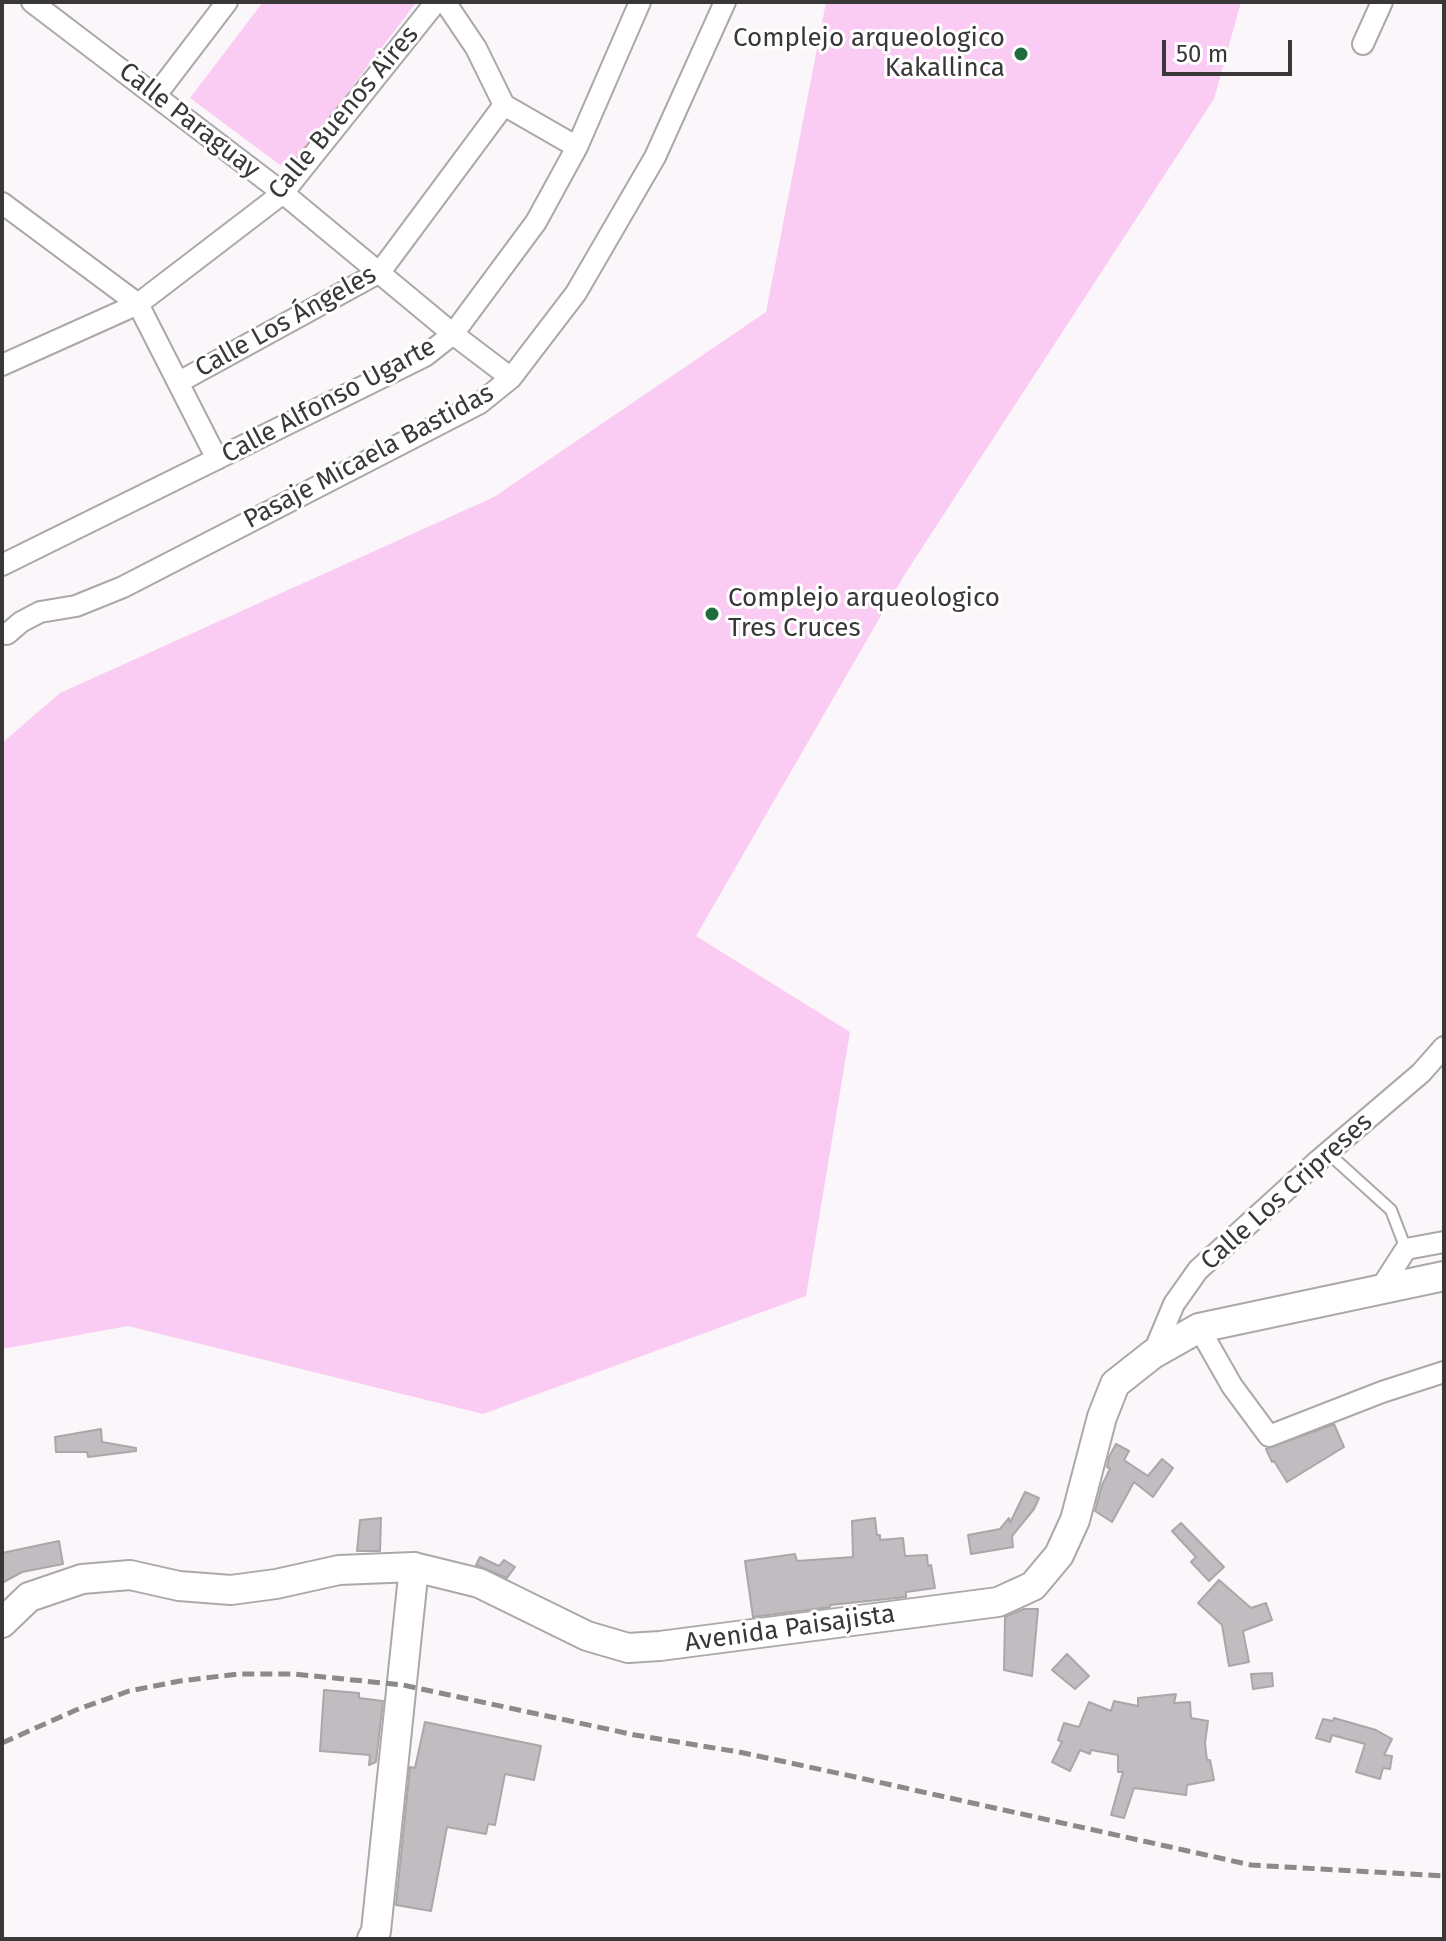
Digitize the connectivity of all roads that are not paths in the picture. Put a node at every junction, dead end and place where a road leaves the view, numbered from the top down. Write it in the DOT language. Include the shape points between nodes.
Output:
graph roads {
  1 [pos="32,2"];
  2 [pos="227,2"];
  3 [pos="436,2"];
  4 [pos="445,2"];
  5 [pos="640,2"];
  6 [pos="725,2"];
  7 [pos="1382,2"];
  8 [pos="1363,44"];
  9 [pos="156,95"];
  10 [pos="504,105"];
  11 [pos="577,147"];
  12 [pos="283,193"];
  13 [pos="2,203"];
  14 [pos="21,217"];
  15 [pos="2,226"];
  16 [pos="380,272"];
  17 [pos="138,304"];
  18 [pos="453,334"];
  19 [pos="2,365"];
  20 [pos="511,378"];
  21 [pos="179,382"];
  22 [pos="217,459"];
  23 [pos="2,565"];
  24 [pos="7,634"];
  25 [pos="1442,1056"];
  26 [pos="1328,1153"];
  27 [pos="1444,1242"];
  28 [pos="1406,1249"];
  29 [pos="1444,1276"];
  30 [pos="1379,1291"];
  31 [pos="1199,1328"];
  32 [pos="1153,1354"];
  33 [pos="1444,1372"];
  34 [pos="414,1567"];
  35 [pos="2,1623"];
  36 [pos="372,1939"];
  1 -- 9 [label="street, Calle Paraguay"];
  2 -- 9 [label="street"];
  3 -- 12 [label="street, Calle Buenos Aires"];
  4 -- 10 [label="street" via="476,48"];
  5 -- 11 [label="street, Calle Alfonso Ugarte"];
  6 -- 20 [label="street, Pasaje Micaela Bastidas" via="648,170 576,293"];
  7 -- 8 [label="street"];
  9 -- 12 [label="street, Calle Paraguay"];
  10 -- 11 [label="street"];
  10 -- 16 [label="street, Calle Los Ángeles"];
  11 -- 18 [label="street, Calle Alfonso Ugarte" via="536,222"];
  12 -- 16 [label="street, Calle Paraguay"];
  12 -- 17 [label="street, Calle Buenos Aires"];
  13 -- 14 [label="street"];
  14 -- 15 [label="street"];
  14 -- 17 [label="street"];
  16 -- 18 [label="street, Calle Paraguay"];
  16 -- 21 [label="street, Calle Los Ángeles"];
  17 -- 19 [label="street, Calle Buenos Aires"];
  17 -- 21 [label="street"];
  18 -- 20 [label="street, Calle Paraguay"];
  18 -- 22 [label="street, Calle Alfonso Ugarte" via="425,356"];
  20 -- 24 [label="street, Pasaje Micaela Bastidas" via="480,403 123,587 76,606 40,612"];
  21 -- 22 [label="street"];
  22 -- 23 [label="street, Calle Alfonso Ugarte"];
  25 -- 26 [label="street, Calle Los Cripreses"];
  26 -- 28 [label="lane" via="1391,1210"];
  26 -- 32 [label="street, Calle Los Cripreses" via="1198,1270 1174,1304"];
  27 -- 28 [label="street"];
  28 -- 30 [label="street"];
  29 -- 30 [label="main road, Avenida Paisajista"];
  30 -- 31 [label="main road, Avenida Paisajista"];
  31 -- 32 [label="main road, Avenida Paisajista"];
  31 -- 33 [label="street" via="1269,1436"];
  32 -- 34 [label="main road, Avenida Paisajista" via="1115,1384 1097,1431 1075,1520 1059,1555 1033,1586 998,1602 628,1648 587,1636 479,1583"];
  34 -- 35 [label="main road, Avenida Paisajista" via="339,1570 231,1590 130,1575 82,1579 29,1597"];
  34 -- 36 [label="main road"];
}
